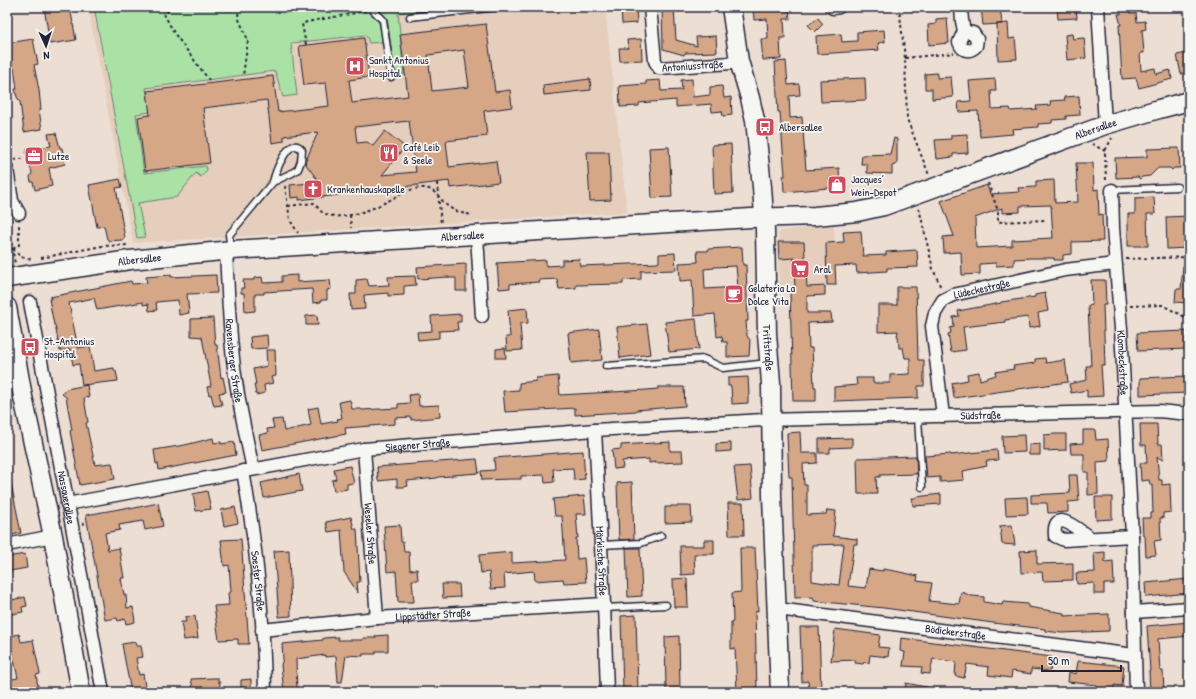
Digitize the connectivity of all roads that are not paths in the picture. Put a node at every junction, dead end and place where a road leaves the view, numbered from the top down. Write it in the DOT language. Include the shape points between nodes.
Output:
graph roads {
  1 [pos="497,7"];
  2 [pos="650,7"];
  3 [pos="731,7"];
  4 [pos="831,7"];
  5 [pos="839,7"];
  6 [pos="961,7"];
  7 [pos="1098,7"];
  8 [pos="372,9"];
  9 [pos="410,17"];
  10 [pos="961,48"];
  11 [pos="739,61"];
  12 [pos="391,77"];
  13 [pos="1189,101"];
  14 [pos="1109,131"];
  15 [pos="10,165"];
  16 [pos="273,182"];
  17 [pos="1177,186"];
  18 [pos="1112,190"];
  19 [pos="20,213"];
  20 [pos="764,218"];
  21 [pos="477,236"];
  22 [pos="229,251"];
  23 [pos="1115,262"];
  24 [pos="12,273"];
  25 [pos="30,302"];
  26 [pos="7,307"];
  27 [pos="482,316"];
  28 [pos="768,363"];
  29 [pos="606,366"];
  30 [pos="1125,412"];
  31 [pos="1189,414"];
  32 [pos="918,416"];
  33 [pos="943,416"];
  34 [pos="772,420"];
  35 [pos="595,430"];
  36 [pos="364,449"];
  37 [pos="248,470"];
  38 [pos="922,487"];
  39 [pos="67,504"];
  40 [pos="53,536"];
  41 [pos="661,536"];
  42 [pos="1132,536"];
  43 [pos="1090,538"];
  44 [pos="7,545"];
  45 [pos="601,545"];
  46 [pos="666,605"];
  47 [pos="604,606"];
  48 [pos="1189,608"];
  49 [pos="777,610"];
  50 [pos="1134,612"];
  51 [pos="377,618"];
  52 [pos="262,630"];
  53 [pos="1134,655"];
  54 [pos="81,692"];
  55 [pos="103,692"];
  56 [pos="266,692"];
  57 [pos="607,692"];
  58 [pos="780,692"];
  59 [pos="1136,692"];
  1 -- 9 [label="lane"];
  2 -- 11 [label="street, Antoniusstraße" via="655,61 659,68"];
  3 -- 11 [label="street, Triftstraße"];
  4 -- 5 [label="street"];
  6 -- 10 [label="street" via="964,31 959,42"];
  7 -- 14 [label="street"];
  8 -- 12 [label="lane" via="383,20"];
  11 -- 20 [label="street, Triftstraße" via="755,120"];
  13 -- 14 [label="street, Albersallee" via="1160,109"];
  14 -- 20 [label="street, Albersallee" via="984,170 884,206 858,212"];
  15 -- 19 [label="street" via="12,201"];
  16 -- 16 [label="lane" via="300,166 301,147 294,147 284,155"];
  16 -- 22 [label="lane" via="229,235"];
  17 -- 18 [label="lane"];
  18 -- 23 [label="street, Klombeckstraße"];
  20 -- 21 [label="street, Albersallee"];
  20 -- 28 [label="street, Triftstraße"];
  21 -- 22 [label="street, Albersallee"];
  21 -- 27 [label="street"];
  22 -- 24 [label="street, Albersallee"];
  22 -- 37 [label="street, Ravensberger Straße" via="228,309"];
  23 -- 30 [label="street, Klombeckstraße"];
  23 -- 33 [label="street, Lüdeckestraße" via="1065,270 943,300 935,313 932,326"];
  25 -- 39 [label="street, Nassauerallee"];
  26 -- 40 [label="street, Nassauerallee" via="23,397"];
  28 -- 29 [label="lane" via="723,368 704,359"];
  28 -- 34 [label="street, Triftstraße"];
  30 -- 31 [label="street, Südstraße" via="1159,411"];
  30 -- 33 [label="street, Südstraße"];
  30 -- 42 [label="street, Klombeckstraße"];
  32 -- 33 [label="street, Südstraße"];
  32 -- 34 [label="street, Südstraße"];
  32 -- 38 [label="lane"];
  34 -- 35 [label="street, Siegener Straße"];
  34 -- 49 [label="street, Triftstraße"];
  35 -- 36 [label="street, Siegener Straße"];
  35 -- 45 [label="street, Märkische Straße"];
  36 -- 37 [label="street, Siegener Straße"];
  36 -- 51 [label="street, Weseler Straße"];
  37 -- 39 [label="street, Siegener Straße"];
  37 -- 52 [label="street, Soester Straße"];
  39 -- 55 [label="street, Nassauerallee"];
  40 -- 44 [label="street"];
  40 -- 54 [label="street, Nassauerallee"];
  41 -- 45 [label="lane" via="641,543"];
  42 -- 43 [label="street"];
  42 -- 50 [label="street, Klombeckstraße"];
  45 -- 47 [label="street, Märkische Straße"];
  46 -- 47 [label="lane"];
  47 -- 51 [label="street, Lippstädter Straße"];
  47 -- 57 [label="street, Märkische Straße"];
  48 -- 50 [label="street"];
  49 -- 53 [label="street, Bödickerstraße"];
  49 -- 58 [label="street, Triftstraße"];
  50 -- 53 [label="street, Klombeckstraße"];
  51 -- 52 [label="street, Lippstädter Straße"];
  52 -- 56 [label="street, Soester Straße"];
  53 -- 59 [label="street, Klombeckstraße"];
}
